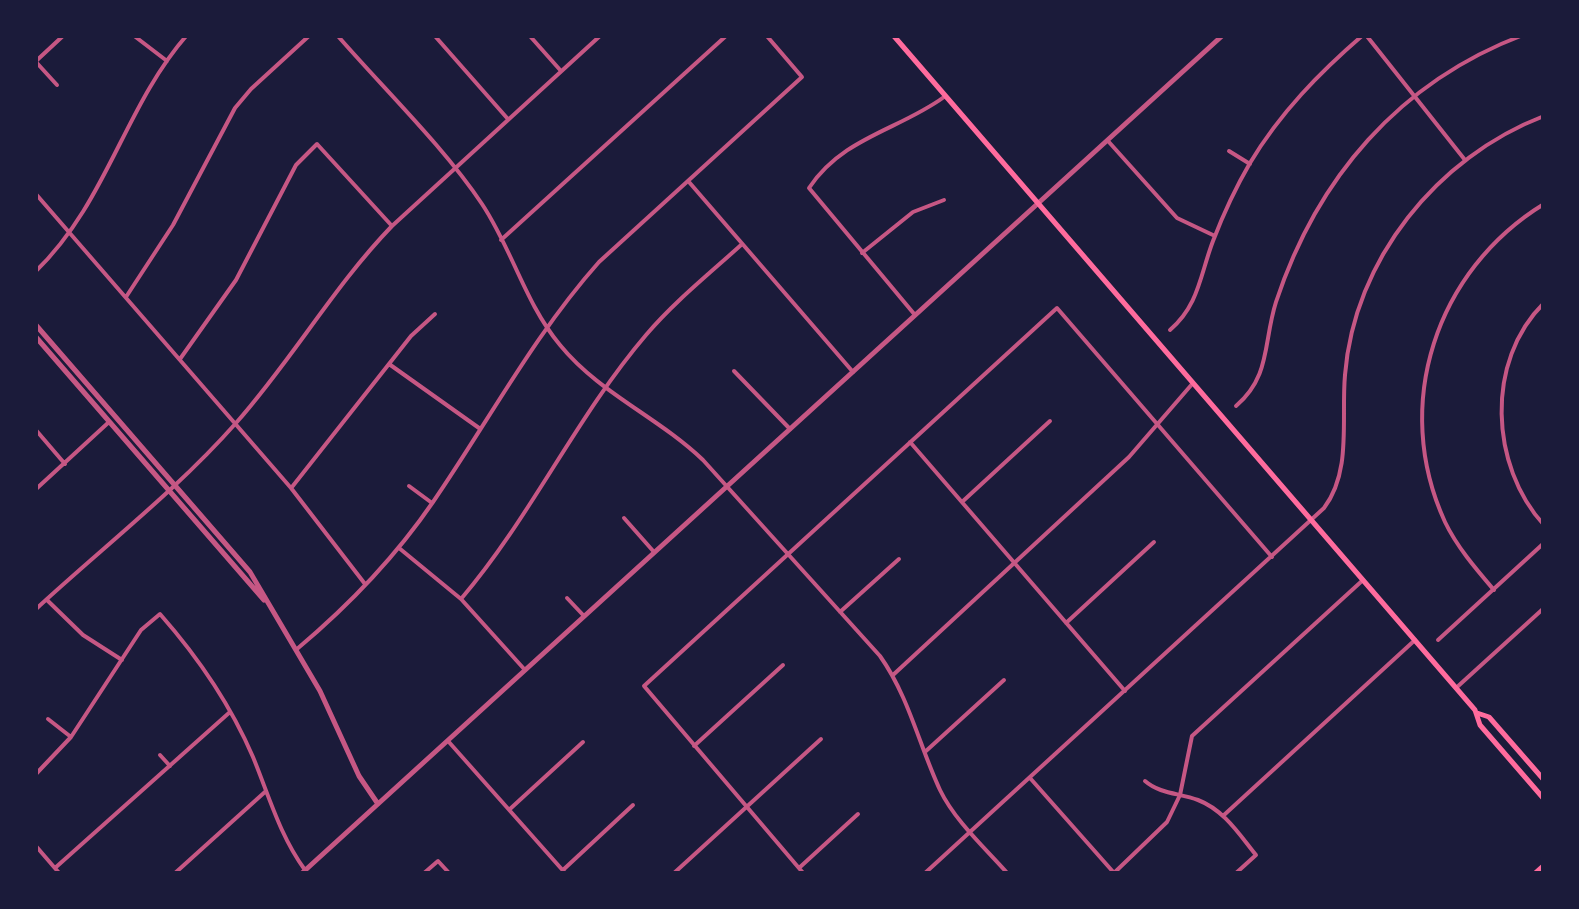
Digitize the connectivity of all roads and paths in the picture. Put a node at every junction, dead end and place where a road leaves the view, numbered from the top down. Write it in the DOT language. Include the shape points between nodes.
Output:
graph roads {
  1 [pos="64,35"];
  2 [pos="132,35"];
  3 [pos="187,35"];
  4 [pos="310,35"];
  5 [pos="434,35"];
  6 [pos="529,35"];
  7 [pos="600,35"];
  8 [pos="727,35"];
  9 [pos="766,35"];
  10 [pos="894,35"];
  11 [pos="1223,35"];
  12 [pos="1364,35"];
  13 [pos="1523,35"];
  14 [pos="341,36"];
  15 [pos="166,61"];
  16 [pos="35,62"];
  17 [pos="561,72"];
  18 [pos="57,85"];
  19 [pos="945,96"];
  20 [pos="1415,96"];
  21 [pos="1544,116"];
  22 [pos="508,120"];
  23 [pos="1108,140"];
  24 [pos="1228,150"];
  25 [pos="1465,160"];
  26 [pos="1250,164"];
  27 [pos="454,169"];
  28 [pos="688,181"];
  29 [pos="35,192"];
  30 [pos="944,200"];
  31 [pos="1038,203"];
  32 [pos="1544,204"];
  33 [pos="392,226"];
  34 [pos="70,233"];
  35 [pos="1215,236"];
  36 [pos="502,240"];
  37 [pos="741,245"];
  38 [pos="862,253"];
  39 [pos="35,272"];
  40 [pos="126,296"];
  41 [pos="1544,303"];
  42 [pos="435,314"];
  43 [pos="915,315"];
  44 [pos="35,324"];
  45 [pos="547,328"];
  46 [pos="1170,330"];
  47 [pos="35,336"];
  48 [pos="180,359"];
  49 [pos="389,364"];
  50 [pos="734,370"];
  51 [pos="853,372"];
  52 [pos="1193,383"];
  53 [pos="606,389"];
  54 [pos="1236,406"];
  55 [pos="115,416"];
  56 [pos="1050,421"];
  57 [pos="109,422"];
  58 [pos="235,424"];
  59 [pos="1156,424"];
  60 [pos="480,428"];
  61 [pos="790,428"];
  62 [pos="35,429"];
  63 [pos="910,442"];
  64 [pos="64,464"];
  65 [pos="174,484"];
  66 [pos="728,485"];
  67 [pos="409,486"];
  68 [pos="291,488"];
  69 [pos="35,490"];
  70 [pos="168,490"];
  71 [pos="962,502"];
  72 [pos="432,503"];
  73 [pos="624,518"];
  74 [pos="1312,520"];
  75 [pos="1544,524"];
  76 [pos="1154,542"];
  77 [pos="1544,543"];
  78 [pos="398,547"];
  79 [pos="654,552"];
  80 [pos="786,553"];
  81 [pos="1272,557"];
  82 [pos="899,559"];
  83 [pos="1014,562"];
  84 [pos="1363,580"];
  85 [pos="365,584"];
  86 [pos="1494,590"];
  87 [pos="567,598"];
  88 [pos="460,599"];
  89 [pos="46,600"];
  90 [pos="266,602"];
  91 [pos="1544,608"];
  92 [pos="35,610"];
  93 [pos="840,612"];
  94 [pos="584,616"];
  95 [pos="1066,623"];
  96 [pos="1415,640"];
  97 [pos="1438,640"];
  98 [pos="297,649"];
  99 [pos="122,660"];
  100 [pos="783,665"];
  101 [pos="525,670"];
  102 [pos="893,675"];
  103 [pos="1004,680"];
  104 [pos="1456,688"];
  105 [pos="1125,691"];
  106 [pos="230,712"];
  107 [pos="1477,712"];
  108 [pos="48,719"];
  109 [pos="71,737"];
  110 [pos="821,739"];
  111 [pos="448,740"];
  112 [pos="583,742"];
  113 [pos="694,746"];
  114 [pos="925,752"];
  115 [pos="160,755"];
  116 [pos="170,766"];
  117 [pos="35,776"];
  118 [pos="1030,778"];
  119 [pos="1544,780"];
  120 [pos="1145,782"];
  121 [pos="266,791"];
  122 [pos="1180,795"];
  123 [pos="1544,798"];
  124 [pos="378,804"];
  125 [pos="633,805"];
  126 [pos="746,808"];
  127 [pos="510,809"];
  128 [pos="858,814"];
  129 [pos="1224,815"];
  130 [pos="971,832"];
  131 [pos="35,845"];
  132 [pos="1544,866"];
  133 [pos="55,868"];
  134 [pos="799,868"];
  135 [pos="303,872"];
  136 [pos="565,872"];
  137 [pos="60,874"];
  138 [pos="174,874"];
  139 [pos="423,874"];
  140 [pos="450,874"];
  141 [pos="674,874"];
  142 [pos="804,874"];
  143 [pos="924,874"];
  144 [pos="1008,874"];
  145 [pos="1114,874"];
  146 [pos="1235,874"];
  147 [pos="1535,874"];
  1 -- 16 [label="street"];
  2 -- 15 [label="street"];
  3 -- 15 [label="street"];
  4 -- 40 [label="street" via="235,108 173,225"];
  5 -- 22 [label="street"];
  6 -- 17 [label="street"];
  7 -- 17 [label="street"];
  8 -- 36 [label="street"];
  9 -- 28 [label="street" via="802,77"];
  10 -- 19 [label="main road"];
  11 -- 23 [label="street"];
  12 -- 20 [label="street"];
  12 -- 26 [label="street" via="1317,75"];
  13 -- 20 [label="street"];
  14 -- 27 [label="street"];
  15 -- 34 [label="street"];
  16 -- 18 [label="street"];
  17 -- 22 [label="street"];
  19 -- 31 [label="main road"];
  19 -- 38 [label="street" via="856,143 809,188"];
  20 -- 25 [label="street"];
  20 -- 54 [label="street" via="1359,148 1309,220 1274,308 1263,371"];
  21 -- 25 [label="street"];
  22 -- 27 [label="street"];
  23 -- 31 [label="street"];
  23 -- 35 [label="street" via="1177,218"];
  24 -- 26 [label="street"];
  25 -- 74 [label="street" via="1400,227 1363,296 1347,352 1342,468 1330,500"];
  26 -- 35 [label="street"];
  27 -- 33 [label="street"];
  27 -- 36 [label="street"];
  28 -- 37 [label="street"];
  28 -- 45 [label="street" via="600,262"];
  29 -- 34 [label="street"];
  30 -- 38 [label="street" via="913,212"];
  31 -- 43 [label="street"];
  31 -- 52 [label="main road"];
  32 -- 86 [label="street" via="1505,230 1458,287 1429,354 1422,394 1432,490 1454,538"];
  33 -- 48 [label="street" via="317,144 296,165 236,280"];
  33 -- 58 [label="street"];
  34 -- 39 [label="street"];
  34 -- 40 [label="street"];
  35 -- 46 [label="street" via="1191,308"];
  36 -- 45 [label="street"];
  37 -- 51 [label="street"];
  37 -- 53 [label="street" via="661,318"];
  38 -- 43 [label="street"];
  40 -- 48 [label="street"];
  41 -- 75 [label="street" via="1512,353 1501,429 1518,488"];
  42 -- 49 [label="street"];
  43 -- 51 [label="street"];
  44 -- 55 [label="street"];
  45 -- 53 [label="street"];
  45 -- 60 [label="street"];
  47 -- 57 [label="street"];
  48 -- 58 [label="street"];
  49 -- 60 [label="street"];
  49 -- 68 [label="street"];
  50 -- 61 [label="street"];
  51 -- 61 [label="street"];
  52 -- 59 [label="street"];
  52 -- 74 [label="main road"];
  53 -- 66 [label="street" via="672,434"];
  53 -- 88 [label="street"];
  55 -- 57 [label="street"];
  55 -- 65 [label="street"];
  56 -- 71 [label="street"];
  57 -- 64 [label="street"];
  57 -- 70 [label="street"];
  58 -- 65 [label="street"];
  58 -- 68 [label="street"];
  59 -- 63 [label="street" via="1057,308"];
  59 -- 81 [label="street"];
  59 -- 83 [label="street"];
  60 -- 72 [label="street"];
  61 -- 66 [label="street"];
  62 -- 64 [label="street"];
  63 -- 71 [label="street"];
  63 -- 80 [label="street"];
  64 -- 69 [label="street"];
  65 -- 70 [label="street"];
  65 -- 90 [label="street" via="250,572"];
  66 -- 79 [label="street"];
  66 -- 80 [label="street"];
  67 -- 72 [label="street"];
  68 -- 85 [label="street"];
  70 -- 89 [label="street"];
  70 -- 90 [label="street"];
  71 -- 83 [label="street"];
  72 -- 78 [label="street"];
  73 -- 79 [label="street"];
  74 -- 81 [label="street"];
  74 -- 84 [label="main road"];
  76 -- 95 [label="street"];
  77 -- 86 [label="street"];
  78 -- 85 [label="street"];
  78 -- 88 [label="street"];
  79 -- 94 [label="street"];
  80 -- 93 [label="street"];
  80 -- 113 [label="street" via="644,686"];
  81 -- 105 [label="street"];
  82 -- 93 [label="street"];
  83 -- 95 [label="street"];
  83 -- 102 [label="street"];
  84 -- 96 [label="main road"];
  84 -- 122 [label="street" via="1192,736"];
  85 -- 98 [label="street"];
  86 -- 97 [label="street"];
  87 -- 94 [label="street"];
  88 -- 101 [label="street"];
  89 -- 92 [label="street"];
  89 -- 99 [label="street" via="82,635"];
  90 -- 98 [label="street"];
  91 -- 104 [label="street"];
  93 -- 102 [label="street"];
  94 -- 101 [label="street"];
  95 -- 105 [label="street"];
  96 -- 104 [label="main road"];
  96 -- 129 [label="street"];
  98 -- 124 [label="street"];
  99 -- 106 [label="street" via="160,614"];
  99 -- 109 [label="street"];
  100 -- 113 [label="street"];
  101 -- 111 [label="street"];
  102 -- 114 [label="street"];
  103 -- 114 [label="street"];
  104 -- 107 [label="main road"];
  105 -- 118 [label="street"];
  106 -- 116 [label="street"];
  106 -- 121 [label="street"];
  107 -- 119 [label="main road" via="1489,717"];
  107 -- 123 [label="main road" via="1480,725"];
  108 -- 109 [label="street"];
  109 -- 117 [label="street"];
  110 -- 126 [label="street"];
  111 -- 124 [label="street"];
  111 -- 127 [label="street"];
  112 -- 127 [label="street"];
  113 -- 126 [label="street"];
  114 -- 130 [label="street" via="942,793"];
  115 -- 116 [label="street"];
  116 -- 133 [label="street"];
  118 -- 130 [label="street"];
  118 -- 145 [label="street"];
  120 -- 122 [label="street"];
  121 -- 135 [label="street"];
  121 -- 138 [label="street"];
  122 -- 129 [label="street"];
  122 -- 145 [label="street" via="1166,822"];
  124 -- 135 [label="street"];
  125 -- 136 [label="street"];
  126 -- 134 [label="street"];
  126 -- 141 [label="street"];
  127 -- 136 [label="street"];
  128 -- 134 [label="street"];
  129 -- 146 [label="street" via="1256,855"];
  130 -- 143 [label="street"];
  130 -- 144 [label="street"];
  131 -- 133 [label="street"];
  132 -- 147 [label="main road"];
  133 -- 137 [label="street"];
  134 -- 142 [label="street"];
  139 -- 140 [label="street" via="438,861"];
}
